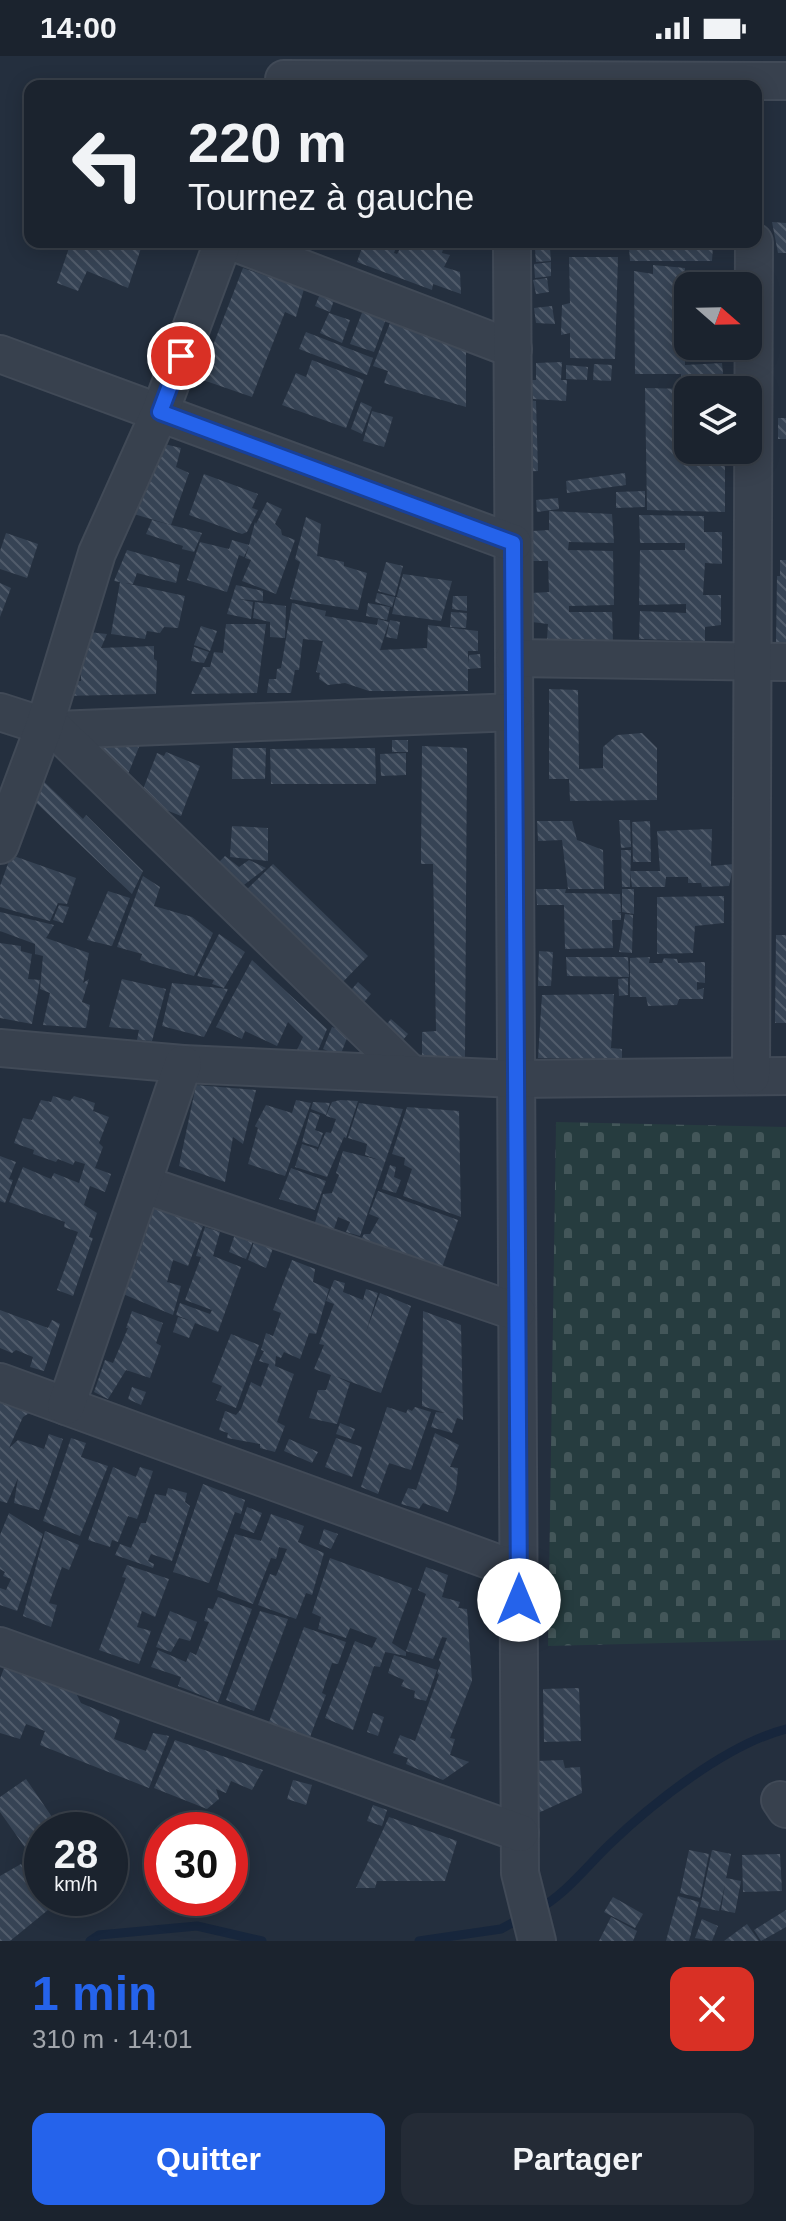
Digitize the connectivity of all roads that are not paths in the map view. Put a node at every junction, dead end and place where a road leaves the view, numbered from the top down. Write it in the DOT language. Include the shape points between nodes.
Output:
graph roads {
  1 [pos="285,74"];
  2 [pos="529,75"];
  3 [pos="676,80"];
  4 [pos="221,248"];
  5 [pos="249,248"];
  6 [pos="512,248"];
  7 [pos="754,248"];
  8 [pos="513,349"];
  9 [pos="0,354"];
  10 [pos="160,412"];
  11 [pos="513,543"];
  12 [pos="514,658"];
  13 [pos="769,661"];
  14 [pos="0,712"];
  15 [pos="514,712"];
  16 [pos="50,729"];
  17 [pos="0,845"];
  18 [pos="0,1048"];
  19 [pos="183,1064"];
  20 [pos="411,1074"];
  21 [pos="769,1076"];
  22 [pos="516,1079"];
  23 [pos="142,1184"];
  24 [pos="517,1312"];
  25 [pos="0,1382"];
  26 [pos="66,1406"];
  27 [pos="519,1571"];
  28 [pos="0,1646"];
  29 [pos="520,1833"];
  30 [pos="537,1941"];
  1 -- 2 [label="street"];
  2 -- 3 [label="street"];
  4 -- 10 [label="street"];
  5 -- 8 [label="street"];
  6 -- 8 [label="street"];
  7 -- 13 [label="street"];
  8 -- 11 [label="street"];
  9 -- 10 [label="street"];
  10 -- 11 [label="street"];
  10 -- 16 [label="street" via="97,553"];
  11 -- 12 [label="street"];
  12 -- 13 [label="street"];
  12 -- 15 [label="street"];
  13 -- 21 [label="street"];
  14 -- 16 [label="street"];
  15 -- 16 [label="street"];
  15 -- 22 [label="street"];
  16 -- 17 [label="street"];
  16 -- 20 [label="street"];
  18 -- 19 [label="street"];
  19 -- 20 [label="street"];
  19 -- 23 [label="street"];
  20 -- 22 [label="street"];
  21 -- 22 [label="street"];
  22 -- 24 [label="street"];
  23 -- 24 [label="street"];
  23 -- 26 [label="street"];
  24 -- 27 [label="street"];
  25 -- 26 [label="street"];
  26 -- 27 [label="street"];
  27 -- 29 [label="street"];
  28 -- 29 [label="street"];
  29 -- 30 [label="street" via="520,1873"];
}
